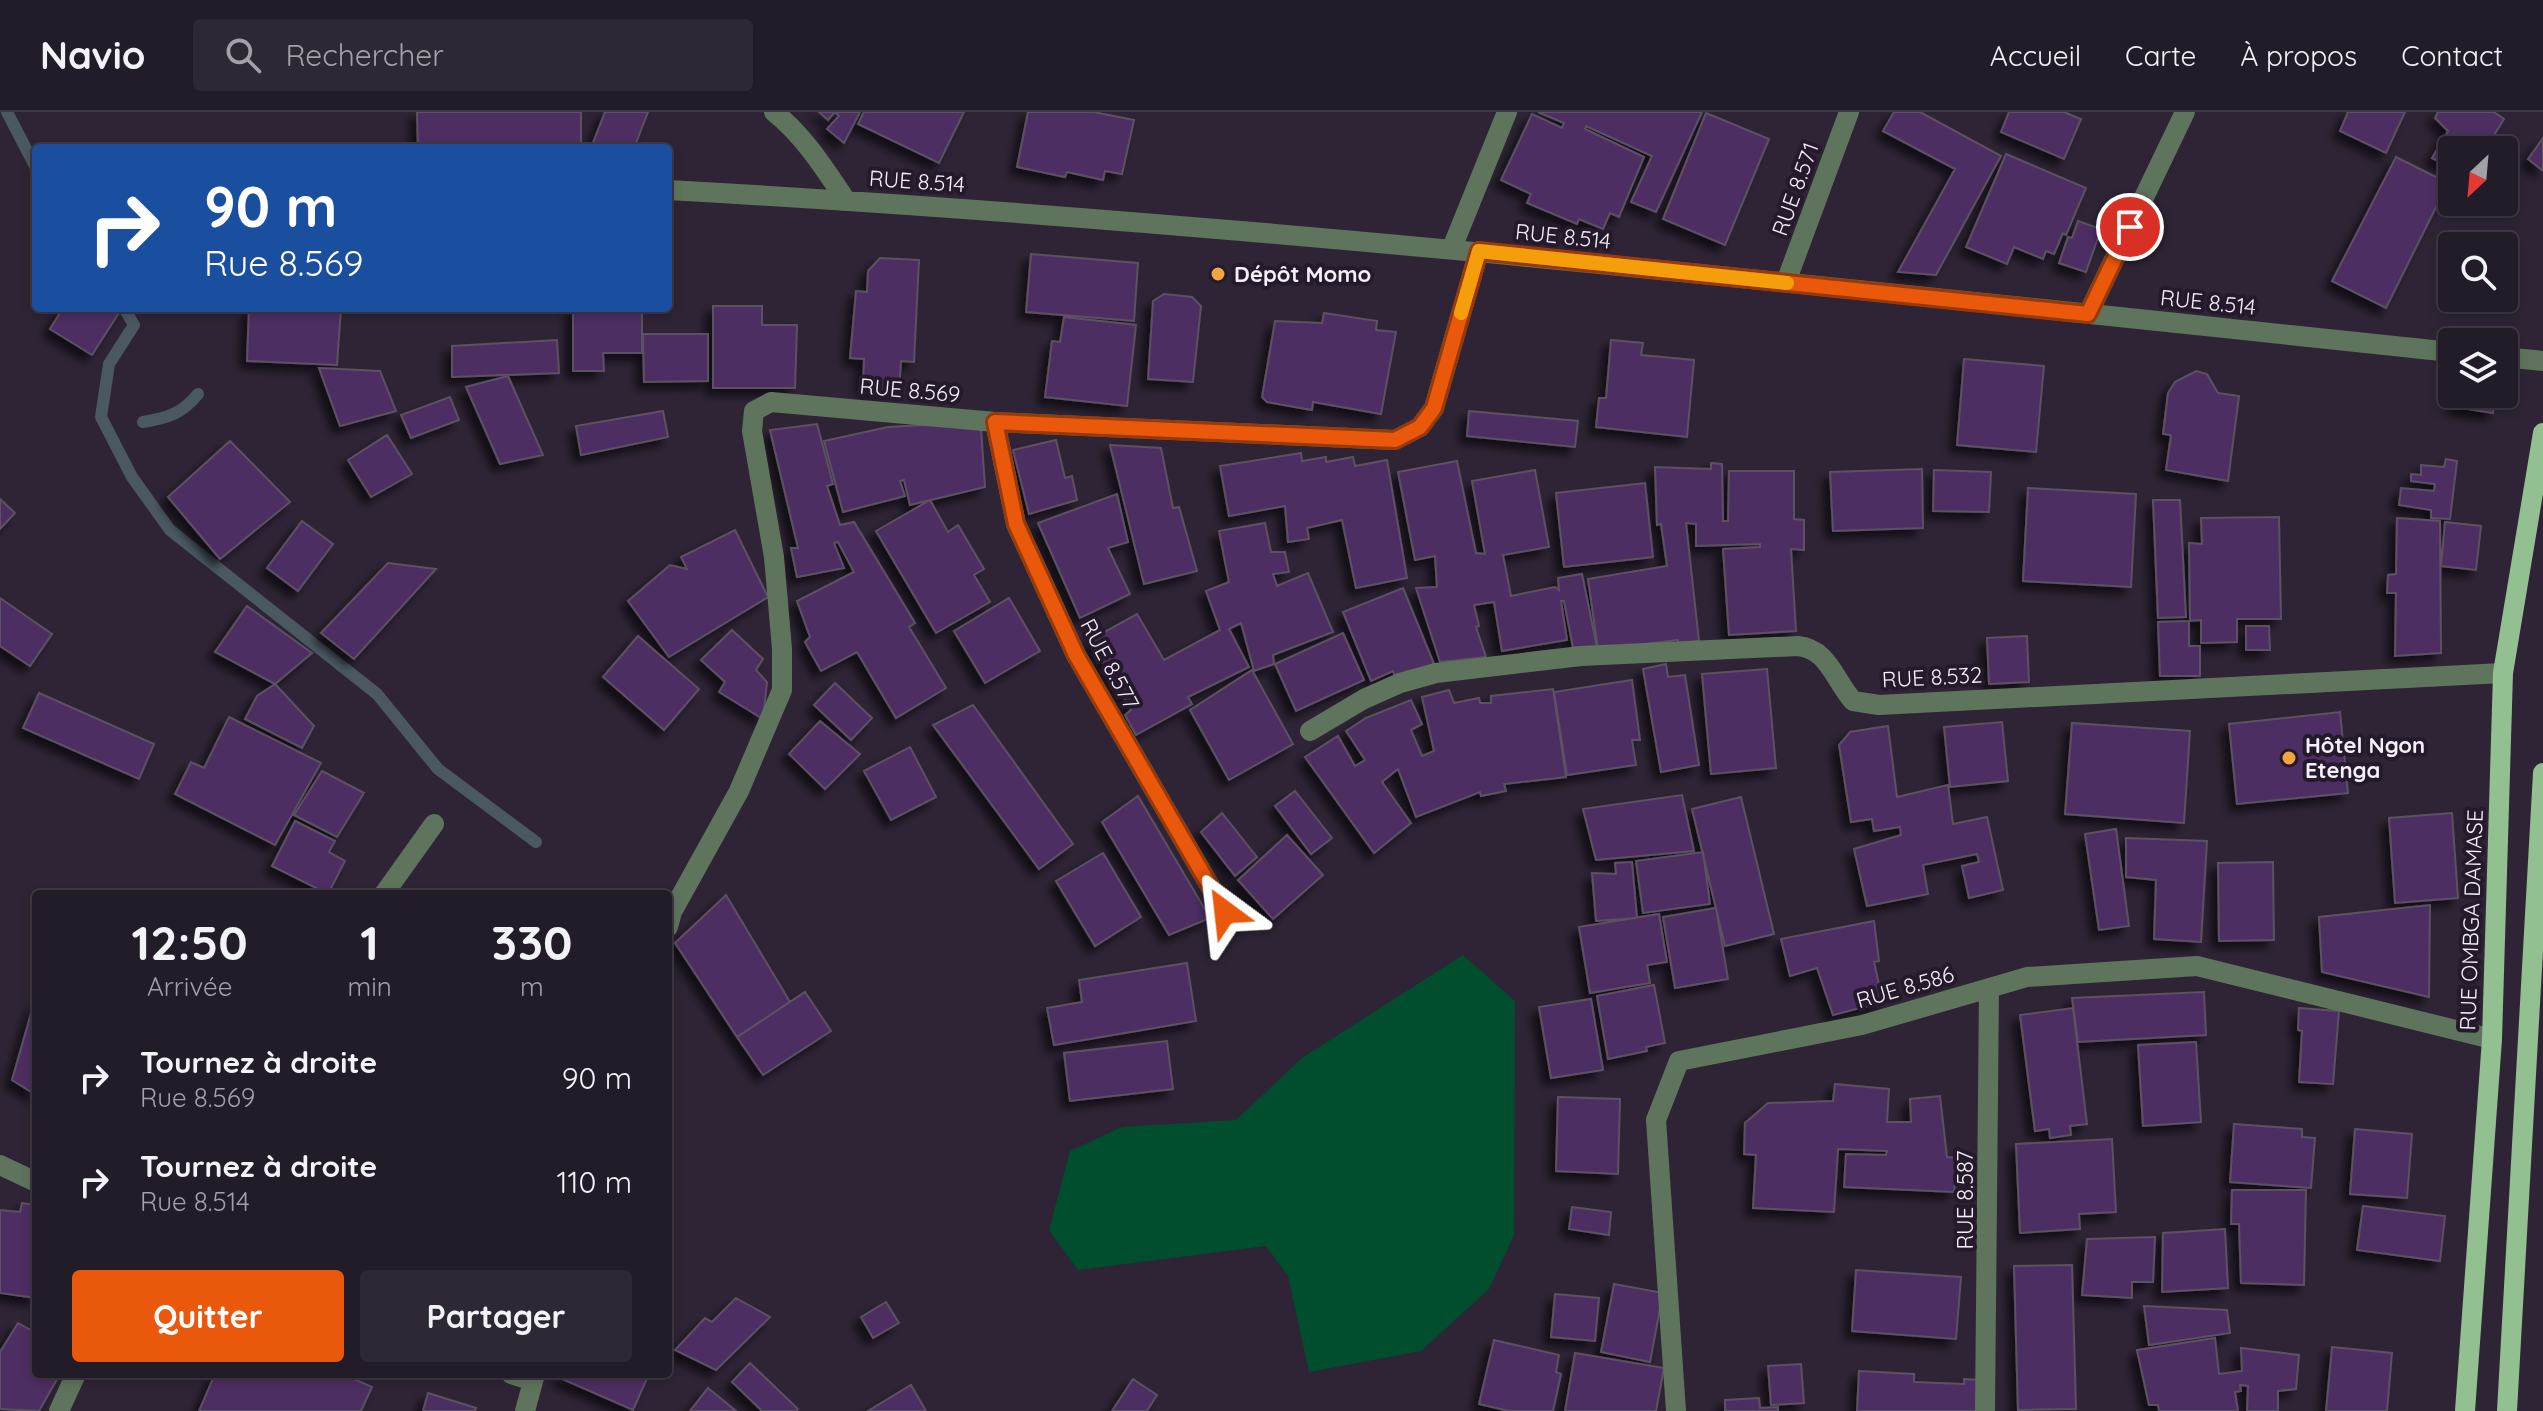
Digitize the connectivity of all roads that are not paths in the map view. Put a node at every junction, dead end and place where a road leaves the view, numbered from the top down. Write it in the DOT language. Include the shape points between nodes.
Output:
graph roads {
  1 [pos="774,112"];
  2 [pos="1507,112"];
  3 [pos="1849,112"];
  4 [pos="2185,112"];
  5 [pos="672,190"];
  6 [pos="845,199"];
  7 [pos="1452,248"];
  8 [pos="1479,251"];
  9 [pos="1786,282"];
  10 [pos="2088,314"];
  11 [pos="2438,351"];
  12 [pos="2518,358"];
  13 [pos="2543,361"];
  14 [pos="995,422"];
  15 [pos="2543,433"];
  16 [pos="2503,673"];
  17 [pos="1310,731"];
  18 [pos="2543,773"];
  19 [pos="434,824"];
  20 [pos="387,890"];
  21 [pos="672,912"];
  22 [pos="1225,912"];
  23 [pos="1989,988"];
  24 [pos="2492,1039"];
  25 [pos="0,1165"];
  26 [pos="32,1180"];
  27 [pos="74,1378"];
  28 [pos="534,1378"];
  29 [pos="59,1411"];
  30 [pos="525,1411"];
  31 [pos="1676,1411"];
  32 [pos="1985,1411"];
  33 [pos="2465,1411"];
  34 [pos="2507,1411"];
  1 -- 6 [label="street" via="808,146"];
  2 -- 7 [label="street"];
  3 -- 9 [label="street, RUE 8.571"];
  4 -- 10 [label="street"];
  5 -- 6 [label="street, RUE 8.514"];
  6 -- 7 [label="street, RUE 8.514"];
  7 -- 8 [label="street, RUE 8.514"];
  8 -- 9 [label="street, RUE 8.514"];
  8 -- 14 [label="street, RUE 8.569" via="1434,408 1420,427 1395,440"];
  9 -- 10 [label="street, RUE 8.514"];
  10 -- 11 [label="street, RUE 8.514"];
  12 -- 13 [label="street"];
  14 -- 21 [label="street, RUE 8.569" via="771,402 754,411 752,431 774,557 782,690 739,791"];
  14 -- 22 [label="street, RUE 8.577" via="1016,524 1076,655"];
  15 -- 16 [label="main road, RUE OMBGA DAMASE"];
  16 -- 17 [label="street, RUE 8.532" via="1879,705 1853,701 1823,654 1782,646 1581,656 1436,673 1364,699"];
  16 -- 24 [label="main road, RUE OMBGA DAMASE"];
  18 -- 34 [label="main road"];
  19 -- 20 [label="street"];
  23 -- 24 [label="street, RUE 8.586" via="2027,977 2197,966"];
  23 -- 31 [label="street, RUE 8.586" via="1862,1025 1679,1061 1656,1120"];
  23 -- 32 [label="street, RUE 8.587"];
  24 -- 33 [label="main road, RUE OMBGA DAMASE"];
  25 -- 26 [label="street"];
  27 -- 29 [label="street"];
  28 -- 30 [label="street"];
}
